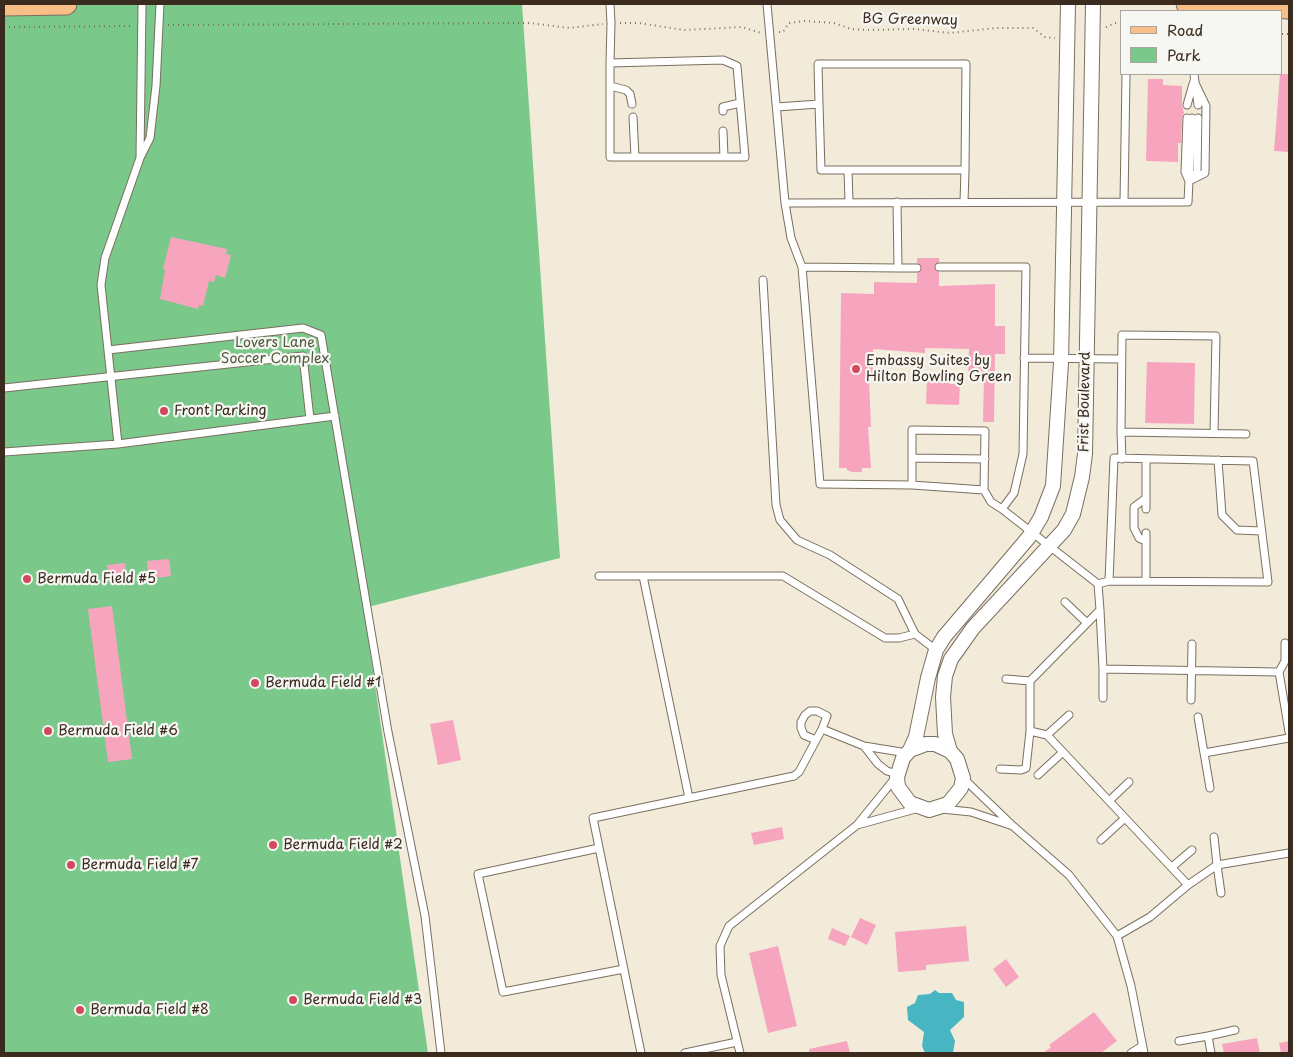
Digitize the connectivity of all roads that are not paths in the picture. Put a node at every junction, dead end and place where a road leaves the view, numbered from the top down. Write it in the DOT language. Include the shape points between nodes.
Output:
graph roads {
  1 [pos="66,4"];
  2 [pos="142,4"];
  3 [pos="160,4"];
  4 [pos="610,4"];
  5 [pos="767,4"];
  6 [pos="1068,4"];
  7 [pos="1093,4"];
  8 [pos="1187,4"];
  9 [pos="4,5"];
  10 [pos="1289,8"];
  11 [pos="610,63"];
  12 [pos="1125,75"];
  13 [pos="1194,78"];
  14 [pos="610,86"];
  15 [pos="740,103"];
  16 [pos="632,104"];
  17 [pos="819,104"];
  18 [pos="776,106"];
  19 [pos="723,111"];
  20 [pos="633,117"];
  21 [pos="723,131"];
  22 [pos="635,157"];
  23 [pos="724,157"];
  24 [pos="140,158"];
  25 [pos="848,170"];
  26 [pos="965,170"];
  27 [pos="1189,181"];
  28 [pos="1064,201"];
  29 [pos="1089,201"];
  30 [pos="849,202"];
  31 [pos="897,202"];
  32 [pos="964,202"];
  33 [pos="1124,202"];
  34 [pos="785,203"];
  35 [pos="802,267"];
  36 [pos="898,268"];
  37 [pos="917,268"];
  38 [pos="939,268"];
  39 [pos="763,280"];
  40 [pos="108,350"];
  41 [pos="1024,358"];
  42 [pos="1061,358"];
  43 [pos="1086,358"];
  44 [pos="1121,359"];
  45 [pos="111,376"];
  46 [pos="4,388"];
  47 [pos="335,416"];
  48 [pos="310,419"];
  49 [pos="1121,432"];
  50 [pos="1214,434"];
  51 [pos="1246,434"];
  52 [pos="118,444"];
  53 [pos="4,452"];
  54 [pos="912,458"];
  55 [pos="1122,458"];
  56 [pos="985,459"];
  57 [pos="1146,459"];
  58 [pos="1218,460"];
  59 [pos="912,485"];
  60 [pos="984,490"];
  61 [pos="1146,498"];
  62 [pos="1002,509"];
  63 [pos="1146,509"];
  64 [pos="1261,531"];
  65 [pos="1032,533"];
  66 [pos="1052,546"];
  67 [pos="599,576"];
  68 [pos="643,576"];
  69 [pos="1109,581"];
  70 [pos="1146,582"];
  71 [pos="1098,584"];
  72 [pos="1065,602"];
  73 [pos="1100,610"];
  74 [pos="1086,623"];
  75 [pos="915,634"];
  76 [pos="1285,642"];
  77 [pos="1192,644"];
  78 [pos="936,650"];
  79 [pos="1103,669"];
  80 [pos="1192,670"];
  81 [pos="1279,672"];
  82 [pos="1006,679"];
  83 [pos="1030,681"];
  84 [pos="1103,698"];
  85 [pos="1191,700"];
  86 [pos="1069,715"];
  87 [pos="1198,717"];
  88 [pos="822,729"];
  89 [pos="1030,731"];
  90 [pos="1289,732"];
  91 [pos="1047,734"];
  92 [pos="1289,738"];
  93 [pos="816,740"];
  94 [pos="864,746"];
  95 [pos="950,751"];
  96 [pos="908,752"];
  97 [pos="1063,752"];
  98 [pos="1204,754"];
  99 [pos="1000,769"];
  100 [pos="897,775"];
  101 [pos="1038,775"];
  102 [pos="963,778"];
  103 [pos="1129,782"];
  104 [pos="1210,788"];
  105 [pos="689,798"];
  106 [pos="1109,801"];
  107 [pos="919,808"];
  108 [pos="939,808"];
  109 [pos="1124,818"];
  110 [pos="857,825"];
  111 [pos="1013,826"];
  112 [pos="1214,837"];
  113 [pos="1102,840"];
  114 [pos="599,848"];
  115 [pos="1192,850"];
  116 [pos="1289,853"];
  117 [pos="1217,864"];
  118 [pos="1172,867"];
  119 [pos="1188,885"];
  120 [pos="1221,892"];
  121 [pos="1117,936"];
  122 [pos="624,969"];
  123 [pos="1235,1030"];
  124 [pos="1208,1036"];
  125 [pos="1179,1041"];
  126 [pos="737,1042"];
  127 [pos="1143,1050"];
  128 [pos="441,1053"];
  129 [pos="641,1053"];
  130 [pos="685,1053"];
  131 [pos="740,1053"];
  132 [pos="1131,1053"];
  133 [pos="1211,1053"];
  1 -- 9 [label="main road"];
  2 -- 24 [label="lane"];
  3 -- 24 [label="lane" via="150,138"];
  4 -- 11 [label="lane"];
  5 -- 18 [label="lane"];
  6 -- 28 [label="street, Frist Boulevard"];
  7 -- 29 [label="street, Frist Boulevard"];
  8 -- 10 [label="main road"];
  11 -- 14 [label="lane"];
  11 -- 15 [label="lane" via="723,60 737,66"];
  12 -- 33 [label="lane"];
  13 -- 13 [label="lane" via="1192,105"];
  13 -- 27 [label="lane" via="1206,106 1205,172"];
  14 -- 16 [label="lane" via="626,90"];
  14 -- 22 [label="lane" via="610,157"];
  15 -- 19 [label="lane" via="723,107"];
  15 -- 23 [label="lane" via="744,157"];
  17 -- 18 [label="lane"];
  17 -- 25 [label="lane" via="821,170"];
  17 -- 26 [label="lane" via="818,64 966,64"];
  18 -- 34 [label="lane"];
  20 -- 22 [label="lane"];
  21 -- 23 [label="lane"];
  22 -- 23 [label="lane"];
  24 -- 40 [label="lane" via="105,258 101,285"];
  25 -- 26 [label="lane"];
  25 -- 30 [label="lane"];
  26 -- 32 [label="lane"];
  27 -- 27 [label="lane" via="1185,172 1192,118 1197,172"];
  27 -- 33 [label="lane" via="1188,202"];
  28 -- 29 [label="lane"];
  28 -- 32 [label="lane"];
  28 -- 42 [label="street, Frist Boulevard"];
  29 -- 33 [label="lane"];
  29 -- 43 [label="street, Frist Boulevard"];
  30 -- 31 [label="lane"];
  30 -- 34 [label="lane"];
  31 -- 32 [label="lane"];
  31 -- 36 [label="lane"];
  34 -- 35 [label="lane" via="791,238"];
  35 -- 36 [label="lane"];
  35 -- 59 [label="lane" via="820,484"];
  36 -- 37 [label="lane"];
  38 -- 41 [label="lane" via="1026,267"];
  39 -- 75 [label="lane" via="776,504 780,520 797,540 830,556 898,599"];
  40 -- 45 [label="lane"];
  40 -- 47 [label="lane" via="303,328 321,335"];
  41 -- 42 [label="lane"];
  41 -- 62 [label="lane" via="1023,454 1014,493"];
  42 -- 43 [label="lane"];
  42 -- 65 [label="street, Frist Boulevard" via="1053,486 1050,499"];
  43 -- 44 [label="lane"];
  43 -- 66 [label="street, Frist Boulevard" via="1082,476 1073,514"];
  44 -- 49 [label="lane"];
  44 -- 50 [label="lane" via="1122,335 1216,336"];
  45 -- 46 [label="lane"];
  45 -- 48 [label="lane" via="303,356"];
  45 -- 52 [label="lane"];
  47 -- 48 [label="lane"];
  47 -- 128 [label="lane" via="388,732 425,916"];
  48 -- 52 [label="lane"];
  49 -- 50 [label="lane"];
  49 -- 55 [label="lane"];
  50 -- 51 [label="lane"];
  52 -- 53 [label="lane"];
  54 -- 56 [label="lane"];
  54 -- 56 [label="lane" via="912,430 985,431"];
  54 -- 59 [label="lane"];
  55 -- 57 [label="lane"];
  55 -- 69 [label="lane" via="1114,458"];
  56 -- 60 [label="lane"];
  57 -- 58 [label="lane"];
  57 -- 61 [label="lane"];
  58 -- 64 [label="lane" via="1222,515 1237,530"];
  58 -- 64 [label="lane" via="1253,461"];
  59 -- 60 [label="lane"];
  60 -- 62 [label="lane" via="991,502"];
  61 -- 63 [label="lane"];
  61 -- 70 [label="lane" via="1134,507 1134,528 1139,538 1146,537"];
  62 -- 65 [label="lane"];
  64 -- 70 [label="lane" via="1268,582"];
  65 -- 66 [label="lane"];
  65 -- 78 [label="street, Frist Boulevard"];
  66 -- 71 [label="lane"];
  66 -- 95 [label="street, Frist Boulevard" via="973,628 951,659 943,697 945,734"];
  67 -- 68 [label="lane"];
  68 -- 75 [label="lane" via="783,576 886,638"];
  68 -- 105 [label="lane"];
  69 -- 70 [label="lane"];
  69 -- 71 [label="lane"];
  71 -- 73 [label="lane"];
  72 -- 74 [label="lane"];
  73 -- 74 [label="lane"];
  73 -- 79 [label="lane"];
  74 -- 83 [label="lane"];
  75 -- 78 [label="lane"];
  76 -- 81 [label="lane" via="1285,661"];
  77 -- 80 [label="lane"];
  78 -- 96 [label="street, Frist Boulevard" via="918,730"];
  79 -- 80 [label="lane"];
  79 -- 84 [label="lane"];
  80 -- 81 [label="lane"];
  80 -- 85 [label="lane"];
  81 -- 90 [label="lane"];
  82 -- 83 [label="lane"];
  83 -- 89 [label="lane"];
  86 -- 91 [label="lane"];
  87 -- 98 [label="lane"];
  88 -- 93 [label="lane"];
  88 -- 93 [label="lane" via="827,716 817,710 810,711 801,722 804,735"];
  88 -- 94 [label="lane"];
  89 -- 91 [label="lane"];
  89 -- 99 [label="lane" via="1026,768"];
  91 -- 97 [label="lane"];
  92 -- 98 [label="lane"];
  93 -- 105 [label="lane" via="794,776"];
  94 -- 96 [label="lane"];
  94 -- 100 [label="lane" via="878,764"];
  95 -- 96 [label="street" via="943,746 926,744"];
  95 -- 102 [label="street, Frist Boulevard" via="960,763"];
  96 -- 100 [label="street, Frist Boulevard" via="898,767"];
  97 -- 101 [label="lane"];
  97 -- 106 [label="lane"];
  98 -- 104 [label="lane"];
  100 -- 107 [label="street" via="903,796"];
  100 -- 110 [label="lane"];
  102 -- 108 [label="street" via="956,797"];
  102 -- 111 [label="lane"];
  103 -- 106 [label="lane"];
  105 -- 114 [label="lane" via="593,818"];
  106 -- 109 [label="lane"];
  107 -- 108 [label="street"];
  107 -- 110 [label="lane"];
  108 -- 111 [label="lane" via="971,812"];
  109 -- 113 [label="lane"];
  109 -- 118 [label="lane"];
  110 -- 126 [label="lane" via="729,926 720,946 721,975"];
  111 -- 121 [label="lane" via="1069,875"];
  112 -- 117 [label="lane"];
  114 -- 122 [label="lane"];
  114 -- 122 [label="lane" via="478,874 503,992"];
  115 -- 118 [label="lane"];
  116 -- 117 [label="lane"];
  117 -- 119 [label="lane"];
  117 -- 120 [label="lane"];
  118 -- 119 [label="lane"];
  119 -- 121 [label="lane" via="1150,916"];
  121 -- 127 [label="lane" via="1131,986"];
  122 -- 129 [label="lane"];
  123 -- 124 [label="lane"];
  124 -- 125 [label="lane"];
  124 -- 133 [label="lane"];
  126 -- 130 [label="lane"];
  126 -- 131 [label="lane"];
  127 -- 132 [label="lane"];
}
